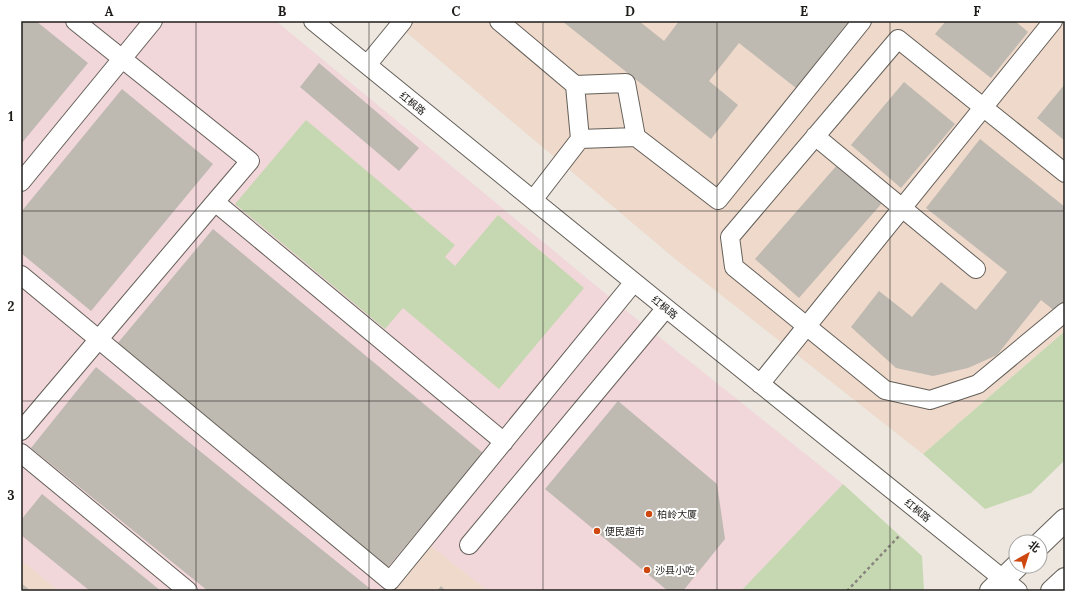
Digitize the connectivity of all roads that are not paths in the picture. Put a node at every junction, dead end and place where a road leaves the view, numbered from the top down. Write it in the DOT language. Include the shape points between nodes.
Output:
graph roads {
  1 [pos="75,21"];
  2 [pos="153,21"];
  3 [pos="313,21"];
  4 [pos="403,21"];
  5 [pos="499,21"];
  6 [pos="862,21"];
  7 [pos="1053,21"];
  8 [pos="123,58"];
  9 [pos="367,65"];
  10 [pos="575,85"];
  11 [pos="984,108"];
  12 [pos="815,136"];
  13 [pos="636,137"];
  14 [pos="580,139"];
  15 [pos="1065,173"];
  16 [pos="21,182"];
  17 [pos="533,200"];
  18 [pos="215,202"];
  19 [pos="902,208"];
  20 [pos="976,269"];
  21 [pos="21,275"];
  22 [pos="634,282"];
  23 [pos="666,308"];
  24 [pos="1065,312"];
  25 [pos="806,326"];
  26 [pos="99,339"];
  27 [pos="760,384"];
  28 [pos="21,431"];
  29 [pos="504,442"];
  30 [pos="21,453"];
  31 [pos="1065,520"];
  32 [pos="1048,536"];
  33 [pos="469,546"];
  34 [pos="1065,578"];
  35 [pos="1007,582"];
  36 [pos="386,586"];
  37 [pos="188,591"];
  38 [pos="1052,591"];
  1 -- 8 [label="street"];
  2 -- 8 [label="street"];
  3 -- 9 [label="street, 红枫路"];
  4 -- 9 [label="street"];
  5 -- 10 [label="street"];
  6 -- 13 [label="street" via="718,200"];
  7 -- 11 [label="street"];
  8 -- 16 [label="street"];
  8 -- 18 [label="street" via="250,161"];
  9 -- 17 [label="street, 红枫路"];
  10 -- 13 [label="street" via="626,83"];
  10 -- 14 [label="street"];
  11 -- 12 [label="street" via="898,40"];
  11 -- 15 [label="street"];
  11 -- 19 [label="street"];
  12 -- 19 [label="street"];
  12 -- 25 [label="street" via="730,237 734,267"];
  13 -- 14 [label="street"];
  14 -- 17 [label="street"];
  17 -- 22 [label="street, 红枫路"];
  18 -- 26 [label="street"];
  18 -- 29 [label="street"];
  19 -- 20 [label="street"];
  19 -- 25 [label="street"];
  21 -- 26 [label="street"];
  22 -- 23 [label="street, 红枫路"];
  22 -- 29 [label="street"];
  23 -- 27 [label="street, 红枫路"];
  23 -- 33 [label="street"];
  24 -- 25 [label="street" via="978,384 930,400 885,390"];
  25 -- 27 [label="street"];
  26 -- 28 [label="street"];
  26 -- 36 [label="street"];
  27 -- 35 [label="street, 红枫路"];
  29 -- 36 [label="street"];
  30 -- 37 [label="street"];
  31 -- 32 [label="main road"];
  34 -- 38 [label="main road"];
}
